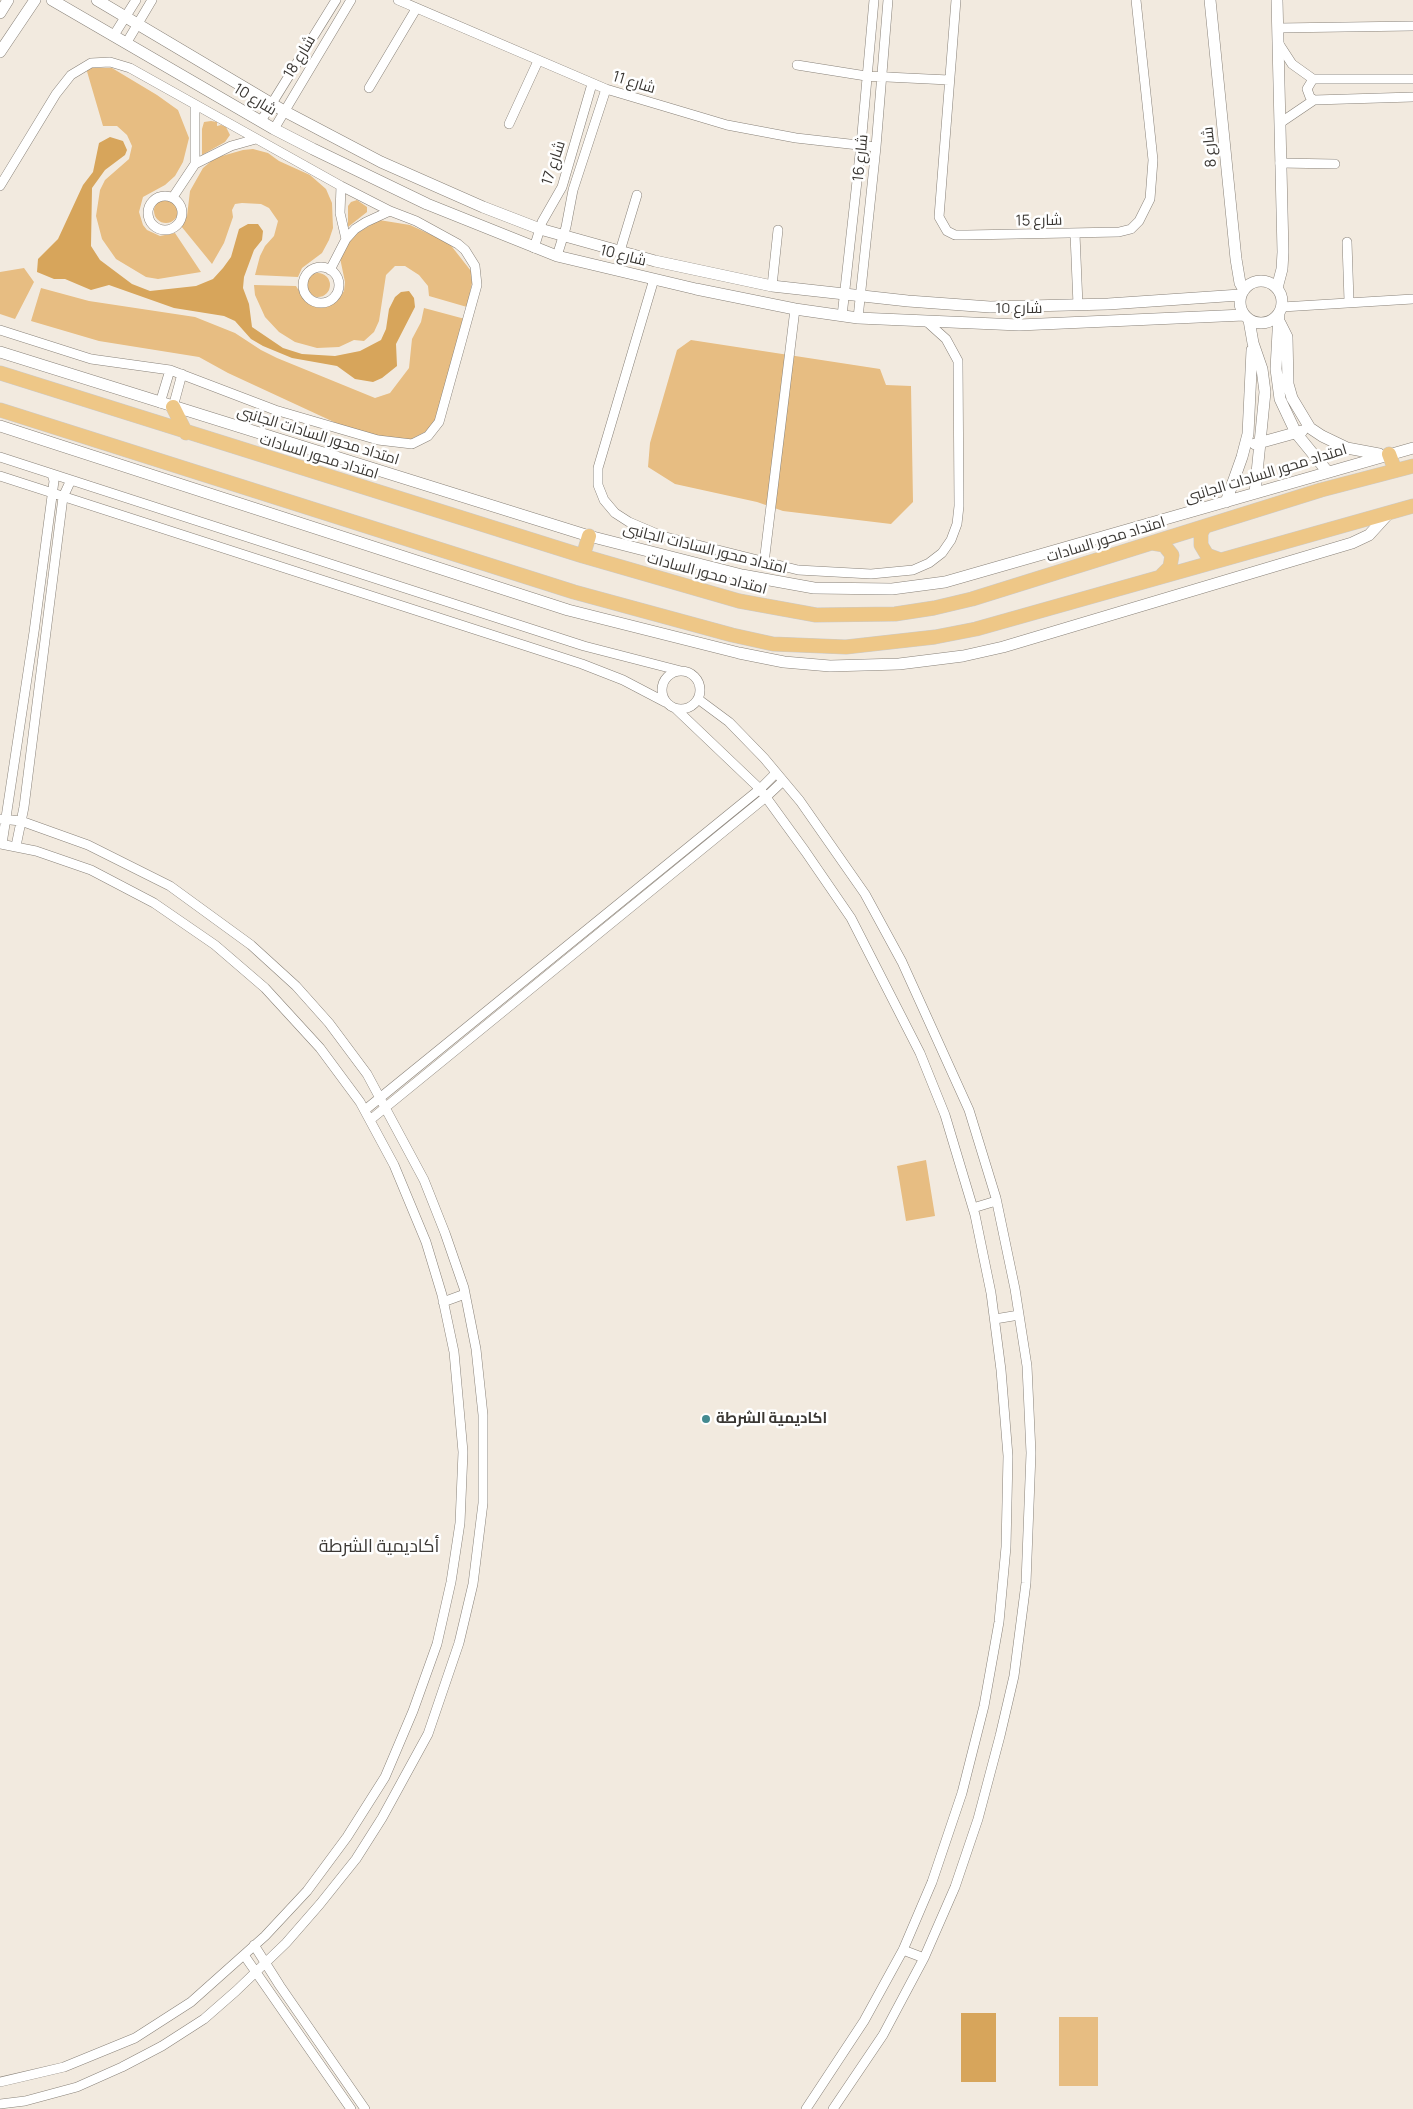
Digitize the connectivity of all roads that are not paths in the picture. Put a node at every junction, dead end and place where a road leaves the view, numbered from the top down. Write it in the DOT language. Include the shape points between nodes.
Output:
graph roads {
  1 [pos="8,0"];
  2 [pos="35,0"];
  3 [pos="52,0"];
  4 [pos="97,0"];
  5 [pos="136,0"];
  6 [pos="152,0"];
  7 [pos="336,0"];
  8 [pos="351,0"];
  9 [pos="398,0"];
  10 [pos="874,0"];
  11 [pos="887,0"];
  12 [pos="956,0"];
  13 [pos="1136,0"];
  14 [pos="1210,0"];
  15 [pos="1277,0"];
  16 [pos="416,9"];
  17 [pos="0,13"];
  18 [pos="126,17"];
  19 [pos="137,24"];
  20 [pos="1413,26"];
  21 [pos="1278,28"];
  22 [pos="114,35"];
  23 [pos="127,42"];
  24 [pos="1277,42"];
  25 [pos="0,52"];
  26 [pos="538,61"];
  27 [pos="797,65"];
  28 [pos="866,76"];
  29 [pos="882,76"];
  30 [pos="1313,79"];
  31 [pos="1413,79"];
  32 [pos="949,80"];
  33 [pos="592,84"];
  34 [pos="369,88"];
  35 [pos="606,89"];
  36 [pos="1413,97"];
  37 [pos="1314,100"];
  38 [pos="271,104"];
  39 [pos="195,105"];
  40 [pos="284,111"];
  41 [pos="261,121"];
  42 [pos="1280,123"];
  43 [pos="509,124"];
  44 [pos="274,129"];
  45 [pos="256,139"];
  46 [pos="861,145"];
  47 [pos="876,147"];
  48 [pos="1280,163"];
  49 [pos="196,164"];
  50 [pos="1335,164"];
  51 [pos="0,186"];
  52 [pos="341,186"];
  53 [pos="637,195"];
  54 [pos="172,197"];
  55 [pos="390,212"];
  56 [pos="540,229"];
  57 [pos="778,230"];
  58 [pos="1075,234"];
  59 [pos="563,237"];
  60 [pos="346,239"];
  61 [pos="1347,242"];
  62 [pos="534,248"];
  63 [pos="620,252"];
  64 [pos="557,256"];
  65 [pos="330,270"];
  66 [pos="654,279"];
  67 [pos="772,286"];
  68 [pos="1277,288"];
  69 [pos="1242,292"];
  70 [pos="845,294"];
  71 [pos="859,296"];
  72 [pos="1413,299"];
  73 [pos="1349,301"];
  74 [pos="1078,305"];
  75 [pos="795,309"];
  76 [pos="1280,314"];
  77 [pos="842,316"];
  78 [pos="858,318"];
  79 [pos="1247,318"];
  80 [pos="926,321"];
  81 [pos="0,330"];
  82 [pos="1252,343"];
  83 [pos="0,352"];
  84 [pos="170,370"];
  85 [pos="0,373"];
  86 [pos="182,374"];
  87 [pos="166,405"];
  88 [pos="0,410"];
  89 [pos="0,426"];
  90 [pos="1310,428"];
  91 [pos="186,433"];
  92 [pos="1296,433"];
  93 [pos="1260,444"];
  94 [pos="1245,445"];
  95 [pos="1413,448"];
  96 [pos="1389,454"];
  97 [pos="0,457"];
  98 [pos="1413,466"];
  99 [pos="1395,470"];
  100 [pos="1327,471"];
  101 [pos="52,474"];
  102 [pos="0,476"];
  103 [pos="71,480"];
  104 [pos="51,493"];
  105 [pos="1255,493"];
  106 [pos="63,497"];
  107 [pos="1226,502"];
  108 [pos="1413,506"];
  109 [pos="1389,513"];
  110 [pos="1204,528"];
  111 [pos="590,536"];
  112 [pos="1152,543"];
  113 [pos="583,556"];
  114 [pos="1218,559"];
  115 [pos="764,563"];
  116 [pos="1162,575"];
  117 [pos="681,671"];
  118 [pos="698,699"];
  119 [pos="665,702"];
  120 [pos="676,709"];
  121 [pos="776,773"];
  122 [pos="783,781"];
  123 [pos="760,789"];
  124 [pos="766,797"];
  125 [pos="3,819"];
  126 [pos="21,821"];
  127 [pos="1,844"];
  128 [pos="16,846"];
  129 [pos="380,1097"];
  130 [pos="386,1107"];
  131 [pos="365,1110"];
  132 [pos="370,1120"];
  133 [pos="996,1201"];
  134 [pos="973,1208"];
  135 [pos="466,1294"];
  136 [pos="444,1302"];
  137 [pos="1019,1315"];
  138 [pos="995,1318"];
  139 [pos="254,1945"];
  140 [pos="903,1950"];
  141 [pos="244,1955"];
  142 [pos="924,1958"];
  143 [pos="265,1963"];
  144 [pos="256,1972"];
  145 [pos="0,2082"];
  146 [pos="0,2104"];
  147 [pos="351,2109"];
  148 [pos="365,2109"];
  149 [pos="806,2109"];
  150 [pos="833,2109"];
  1 -- 17 [label="street"];
  2 -- 25 [label="street"];
  3 -- 22 [label="street, شارع 10"];
  4 -- 18 [label="street, شارع 10"];
  5 -- 18 [label="street"];
  6 -- 19 [label="street"];
  7 -- 38 [label="street, شارع 18"];
  8 -- 40 [label="street, شارع 18"];
  9 -- 16 [label="street, شارع 11"];
  10 -- 28 [label="street, شارع 16"];
  11 -- 29 [label="street, شارع 16"];
  12 -- 32 [label="street, شارع 15"];
  13 -- 58 [label="street, شارع 15" via="1153,160 1150,199 1143,215 1131,228 1119,232"];
  14 -- 69 [label="street, شارع 8"];
  15 -- 21 [label="street"];
  16 -- 26 [label="street, شارع 11"];
  16 -- 34 [label="street"];
  18 -- 19 [label="street, شارع 10"];
  18 -- 22 [label="street"];
  19 -- 23 [label="street"];
  19 -- 38 [label="street, شارع 10"];
  20 -- 21 [label="street"];
  21 -- 24 [label="street"];
  22 -- 23 [label="street, شارع 10"];
  23 -- 41 [label="street, شارع 10"];
  24 -- 30 [label="street" via="1292,64"];
  24 -- 42 [label="street"];
  26 -- 33 [label="street, شارع 11"];
  26 -- 43 [label="street"];
  27 -- 28 [label="street"];
  28 -- 29 [label="street"];
  28 -- 46 [label="street, شارع 16"];
  29 -- 32 [label="street"];
  29 -- 47 [label="street, شارع 16"];
  30 -- 31 [label="street"];
  30 -- 37 [label="street" via="1307,90"];
  32 -- 58 [label="street, شارع 15" via="939,211 947,231 961,235"];
  33 -- 35 [label="street, شارع 11"];
  33 -- 56 [label="street, شارع 17" via="562,187"];
  35 -- 46 [label="street, شارع 11" via="727,125 796,138"];
  35 -- 59 [label="street, شارع 17" via="572,190"];
  36 -- 37 [label="street"];
  37 -- 42 [label="street"];
  38 -- 40 [label="street, شارع 10"];
  38 -- 41 [label="street, شارع 18"];
  39 -- 45 [label="street"];
  39 -- 49 [label="street"];
  39 -- 51 [label="street" via="120,64 101,62 86,65 70,75 59,90"];
  40 -- 44 [label="street, شارع 18"];
  40 -- 56 [label="street, شارع 10" via="381,162"];
  41 -- 44 [label="street, شارع 10"];
  42 -- 48 [label="street"];
  44 -- 62 [label="street, شارع 10" via="427,204"];
  45 -- 49 [label="street" via="224,149"];
  45 -- 52 [label="street"];
  46 -- 47 [label="street, شارع 11"];
  46 -- 70 [label="street, شارع 16"];
  47 -- 71 [label="street, شارع 16"];
  48 -- 50 [label="street"];
  48 -- 68 [label="street" via="1282,269"];
  49 -- 54 [label="street"];
  52 -- 55 [label="street"];
  52 -- 60 [label="street" via="340,212"];
  53 -- 63 [label="street"];
  54 -- 54 [label="street" via="158,197 148,207 149,222 161,230 168,231 180,223 182,208"];
  55 -- 60 [label="street" via="366,222"];
  55 -- 86 [label="street" via="416,221 458,244 471,258 477,275 474,302 442,414 428,436 412,444 378,440 275,410"];
  56 -- 59 [label="street, شارع 10"];
  56 -- 62 [label="street, شارع 17"];
  57 -- 67 [label="street"];
  58 -- 74 [label="street"];
  59 -- 63 [label="street, شارع 10"];
  59 -- 64 [label="street, شارع 17"];
  60 -- 65 [label="street"];
  61 -- 73 [label="street"];
  62 -- 64 [label="street, شارع 10"];
  63 -- 67 [label="street, شارع 10"];
  64 -- 66 [label="street, شارع 10"];
  65 -- 65 [label="street" via="316,268 305,277 304,291 314,302 322,303 335,296 338,282"];
  66 -- 75 [label="street, شارع 10"];
  66 -- 115 [label="street" via="598,468 598,485 604,500 615,513 645,530"];
  67 -- 70 [label="street, شارع 10"];
  68 -- 69 [label="street" via="1262,280 1254,281"];
  68 -- 76 [label="street" via="1282,296"];
  69 -- 74 [label="street, شارع 10"];
  69 -- 79 [label="street" via="1241,309"];
  70 -- 71 [label="street, شارع 10"];
  70 -- 77 [label="street, شارع 16"];
  71 -- 74 [label="street, شارع 10" via="990,307"];
  71 -- 78 [label="street, شارع 16"];
  72 -- 73 [label="street"];
  73 -- 76 [label="street"];
  75 -- 77 [label="street, شارع 10"];
  75 -- 115 [label="street"];
  76 -- 79 [label="street" via="1263,323"];
  76 -- 90 [label="street" via="1287,337 1288,384 1292,398"];
  76 -- 92 [label="street" via="1276,381 1280,399"];
  77 -- 78 [label="street, شارع 10"];
  78 -- 80 [label="street, شارع 10"];
  79 -- 80 [label="street, شارع 10" via="1019,325"];
  79 -- 82 [label="street"];
  80 -- 115 [label="street" via="953,349 958,367 959,506 951,540 942,553 928,563 913,570 897,572 836,574"];
  81 -- 84 [label="street" via="91,359"];
  82 -- 93 [label="street" via="1262,369 1265,392"];
  82 -- 94 [label="street"];
  83 -- 87 [label="street, امتداد محور السادات الجانبى"];
  84 -- 86 [label="street"];
  84 -- 87 [label="street"];
  85 -- 91 [label="main road, امتداد محور السادات"];
  86 -- 87 [label="street"];
  87 -- 91 [label="main road"];
  87 -- 111 [label="street, امتداد محور السادات الجانبى"];
  88 -- 116 [label="main road" via="574,592 773,644 846,647 935,638"];
  89 -- 109 [label="street" via="568,610 754,657 830,666 899,664 962,656 1009,645 1352,543 1369,535"];
  90 -- 92 [label="street"];
  90 -- 96 [label="street" via="1347,448"];
  91 -- 113 [label="main road, امتداد محور السادات"];
  92 -- 93 [label="street"];
  92 -- 100 [label="street"];
  93 -- 94 [label="street"];
  93 -- 105 [label="street"];
  94 -- 107 [label="street"];
  95 -- 96 [label="street, امتداد محور السادات الجانبى"];
  96 -- 99 [label="main road"];
  96 -- 100 [label="street, امتداد محور السادات الجانبى"];
  97 -- 101 [label="street"];
  98 -- 99 [label="main road, امتداد محور السادات"];
  99 -- 110 [label="main road, امتداد محور السادات"];
  100 -- 105 [label="street, امتداد محور السادات الجانبى"];
  101 -- 103 [label="street"];
  101 -- 104 [label="street"];
  102 -- 104 [label="street"];
  103 -- 106 [label="street"];
  103 -- 117 [label="street" via="584,646"];
  104 -- 106 [label="street"];
  104 -- 125 [label="street"];
  105 -- 107 [label="street, امتداد محور السادات الجانبى"];
  106 -- 119 [label="street" via="582,664 629,682"];
  106 -- 126 [label="street"];
  107 -- 111 [label="street, امتداد محور السادات الجانبى" via="945,582 892,589 814,588 781,583"];
  108 -- 109 [label="main road"];
  109 -- 114 [label="main road"];
  110 -- 112 [label="main road, امتداد محور السادات"];
  110 -- 114 [label="main road" via="1200,545 1207,555"];
  111 -- 113 [label="main road"];
  112 -- 113 [label="main road, امتداد محور السادات" via="972,599 914,611 855,616 777,610"];
  112 -- 116 [label="main road" via="1164,545 1172,555 1170,567"];
  114 -- 116 [label="main road"];
  117 -- 118 [label="street" via="697,680"];
  117 -- 119 [label="street" via="665,679 661,691"];
  118 -- 120 [label="street" via="689,708"];
  118 -- 121 [label="street" via="729,722"];
  119 -- 120 [label="street"];
  120 -- 123 [label="street"];
  121 -- 122 [label="street"];
  121 -- 123 [label="street"];
  122 -- 124 [label="street"];
  122 -- 133 [label="street" via="860,886 902,962 969,1110"];
  123 -- 124 [label="street"];
  123 -- 129 [label="street"];
  124 -- 130 [label="street"];
  124 -- 134 [label="street" via="851,918 892,997 945,1114"];
  125 -- 126 [label="street"];
  125 -- 127 [label="street"];
  126 -- 128 [label="street"];
  126 -- 129 [label="street" via="88,845 142,870 197,904 251,945 296,986 329,1023"];
  127 -- 128 [label="street"];
  128 -- 131 [label="street" via="73,863 123,885 215,945 265,988 308,1035"];
  129 -- 130 [label="street"];
  129 -- 131 [label="street"];
  130 -- 132 [label="street"];
  130 -- 135 [label="street" via="424,1180"];
  131 -- 132 [label="street"];
  132 -- 136 [label="street" via="394,1165 426,1242"];
  133 -- 134 [label="street"];
  133 -- 137 [label="street"];
  134 -- 138 [label="street"];
  135 -- 136 [label="street"];
  135 -- 143 [label="street" via="484,1416 484,1503 473,1584 459,1643 428,1734 382,1818 356,1859 320,1904"];
  136 -- 139 [label="street" via="454,1352 462,1452 460,1523 437,1644 385,1777 347,1837 307,1891"];
  137 -- 138 [label="street"];
  137 -- 142 [label="street" via="1027,1366 1031,1453 1029,1536 1021,1632 1004,1723 978,1819 955,1887"];
  138 -- 140 [label="street" via="1008,1456 1000,1622 984,1706 962,1793 932,1882"];
  139 -- 141 [label="street"];
  139 -- 143 [label="street"];
  140 -- 142 [label="street"];
  140 -- 149 [label="street" via="864,2021"];
  141 -- 144 [label="street"];
  141 -- 145 [label="street" via="191,2002 135,2038 64,2067"];
  142 -- 150 [label="street" via="883,2035"];
  143 -- 144 [label="street"];
  143 -- 148 [label="street"];
  144 -- 146 [label="street" via="204,2018 122,2068 77,2087"];
  144 -- 147 [label="street"];
}
